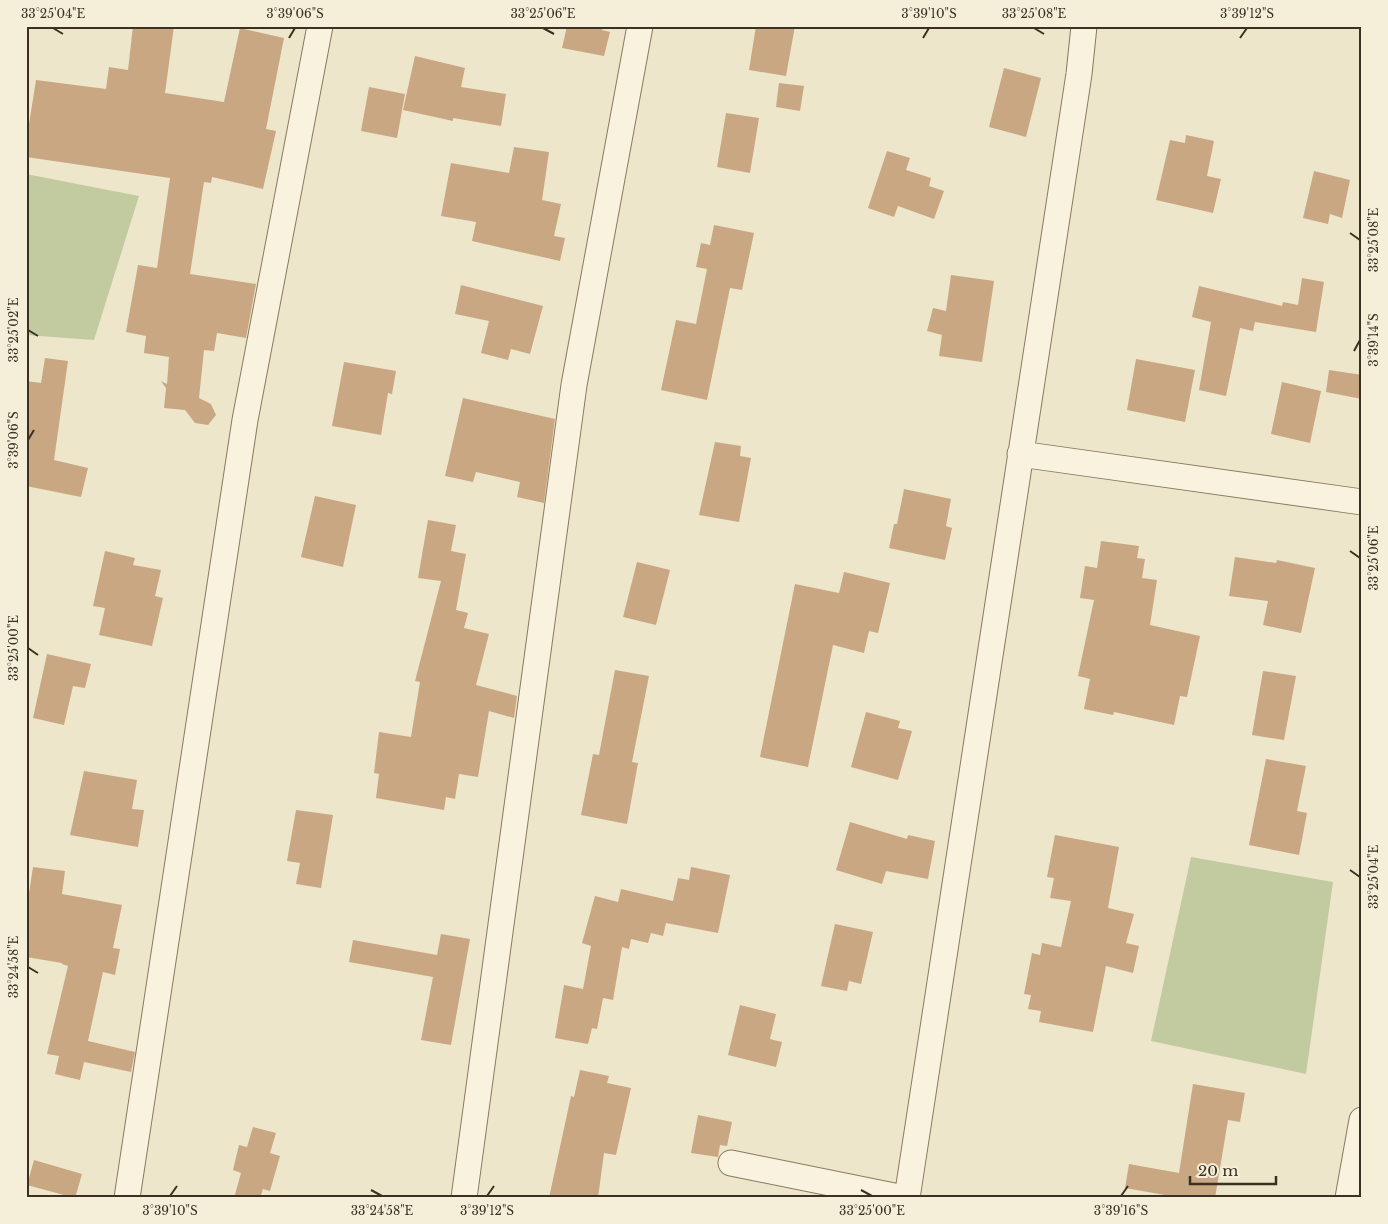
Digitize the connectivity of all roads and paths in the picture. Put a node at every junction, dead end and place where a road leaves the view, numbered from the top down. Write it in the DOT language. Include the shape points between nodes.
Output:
graph roads {
  1 [pos="320,26"];
  2 [pos="640,26"];
  3 [pos="1084,26"];
  4 [pos="1020,454"];
  5 [pos="1362,502"];
  6 [pos="1362,1120"];
  7 [pos="731,1163"];
  8 [pos="127,1198"];
  9 [pos="464,1198"];
  10 [pos="906,1198"];
  11 [pos="1348,1198"];
  1 -- 8 [label="street" via="245,420"];
  2 -- 9 [label="street" via="574,385"];
  3 -- 4 [label="street"];
  4 -- 5 [label="street"];
  4 -- 10 [label="street"];
  6 -- 11 [label="street"];
  7 -- 10 [label="street"];
}
